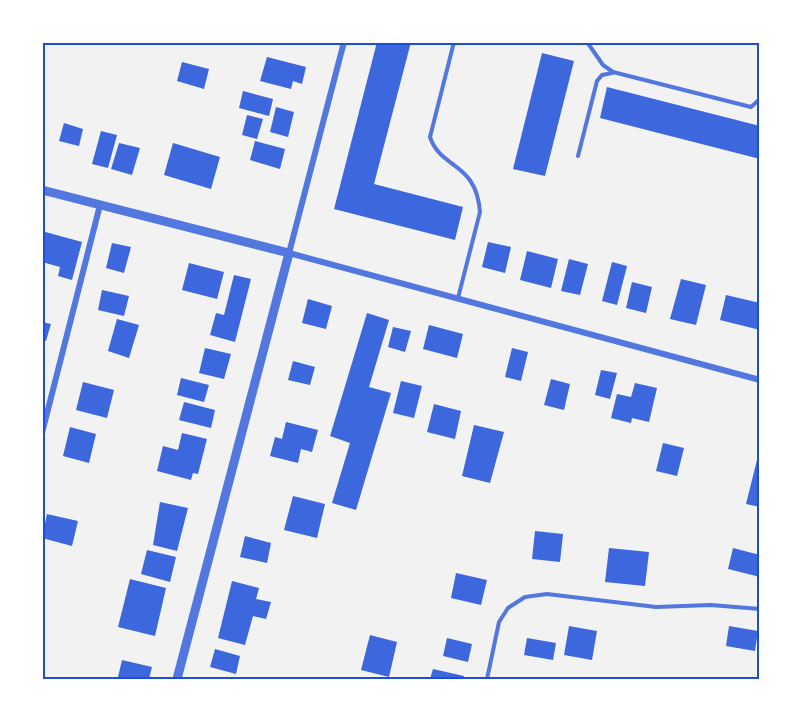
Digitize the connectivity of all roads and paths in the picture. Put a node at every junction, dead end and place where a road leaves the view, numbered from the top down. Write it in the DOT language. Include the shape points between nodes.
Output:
graph roads {
  1 [pos="345,42"];
  2 [pos="454,42"];
  3 [pos="587,42"];
  4 [pos="613,72"];
  5 [pos="760,99"];
  6 [pos="578,156"];
  7 [pos="42,190"];
  8 [pos="100,205"];
  9 [pos="288,253"];
  10 [pos="458,299"];
  11 [pos="760,380"];
  12 [pos="42,433"];
  13 [pos="760,609"];
  14 [pos="177,679"];
  15 [pos="487,679"];
  1 -- 9 [label="street"];
  2 -- 10 [label="lane" via="430,137 436,149 470,178 479,199 480,212"];
  3 -- 4 [label="lane"];
  4 -- 5 [label="lane" via="752,107"];
  4 -- 6 [label="lane" via="597,81"];
  7 -- 8 [label="street"];
  8 -- 9 [label="street"];
  8 -- 12 [label="street"];
  9 -- 10 [label="street"];
  9 -- 14 [label="street"];
  10 -- 11 [label="street"];
  13 -- 15 [label="lane" via="711,605 656,608 547,594 525,597 508,608 499,622"];
}
